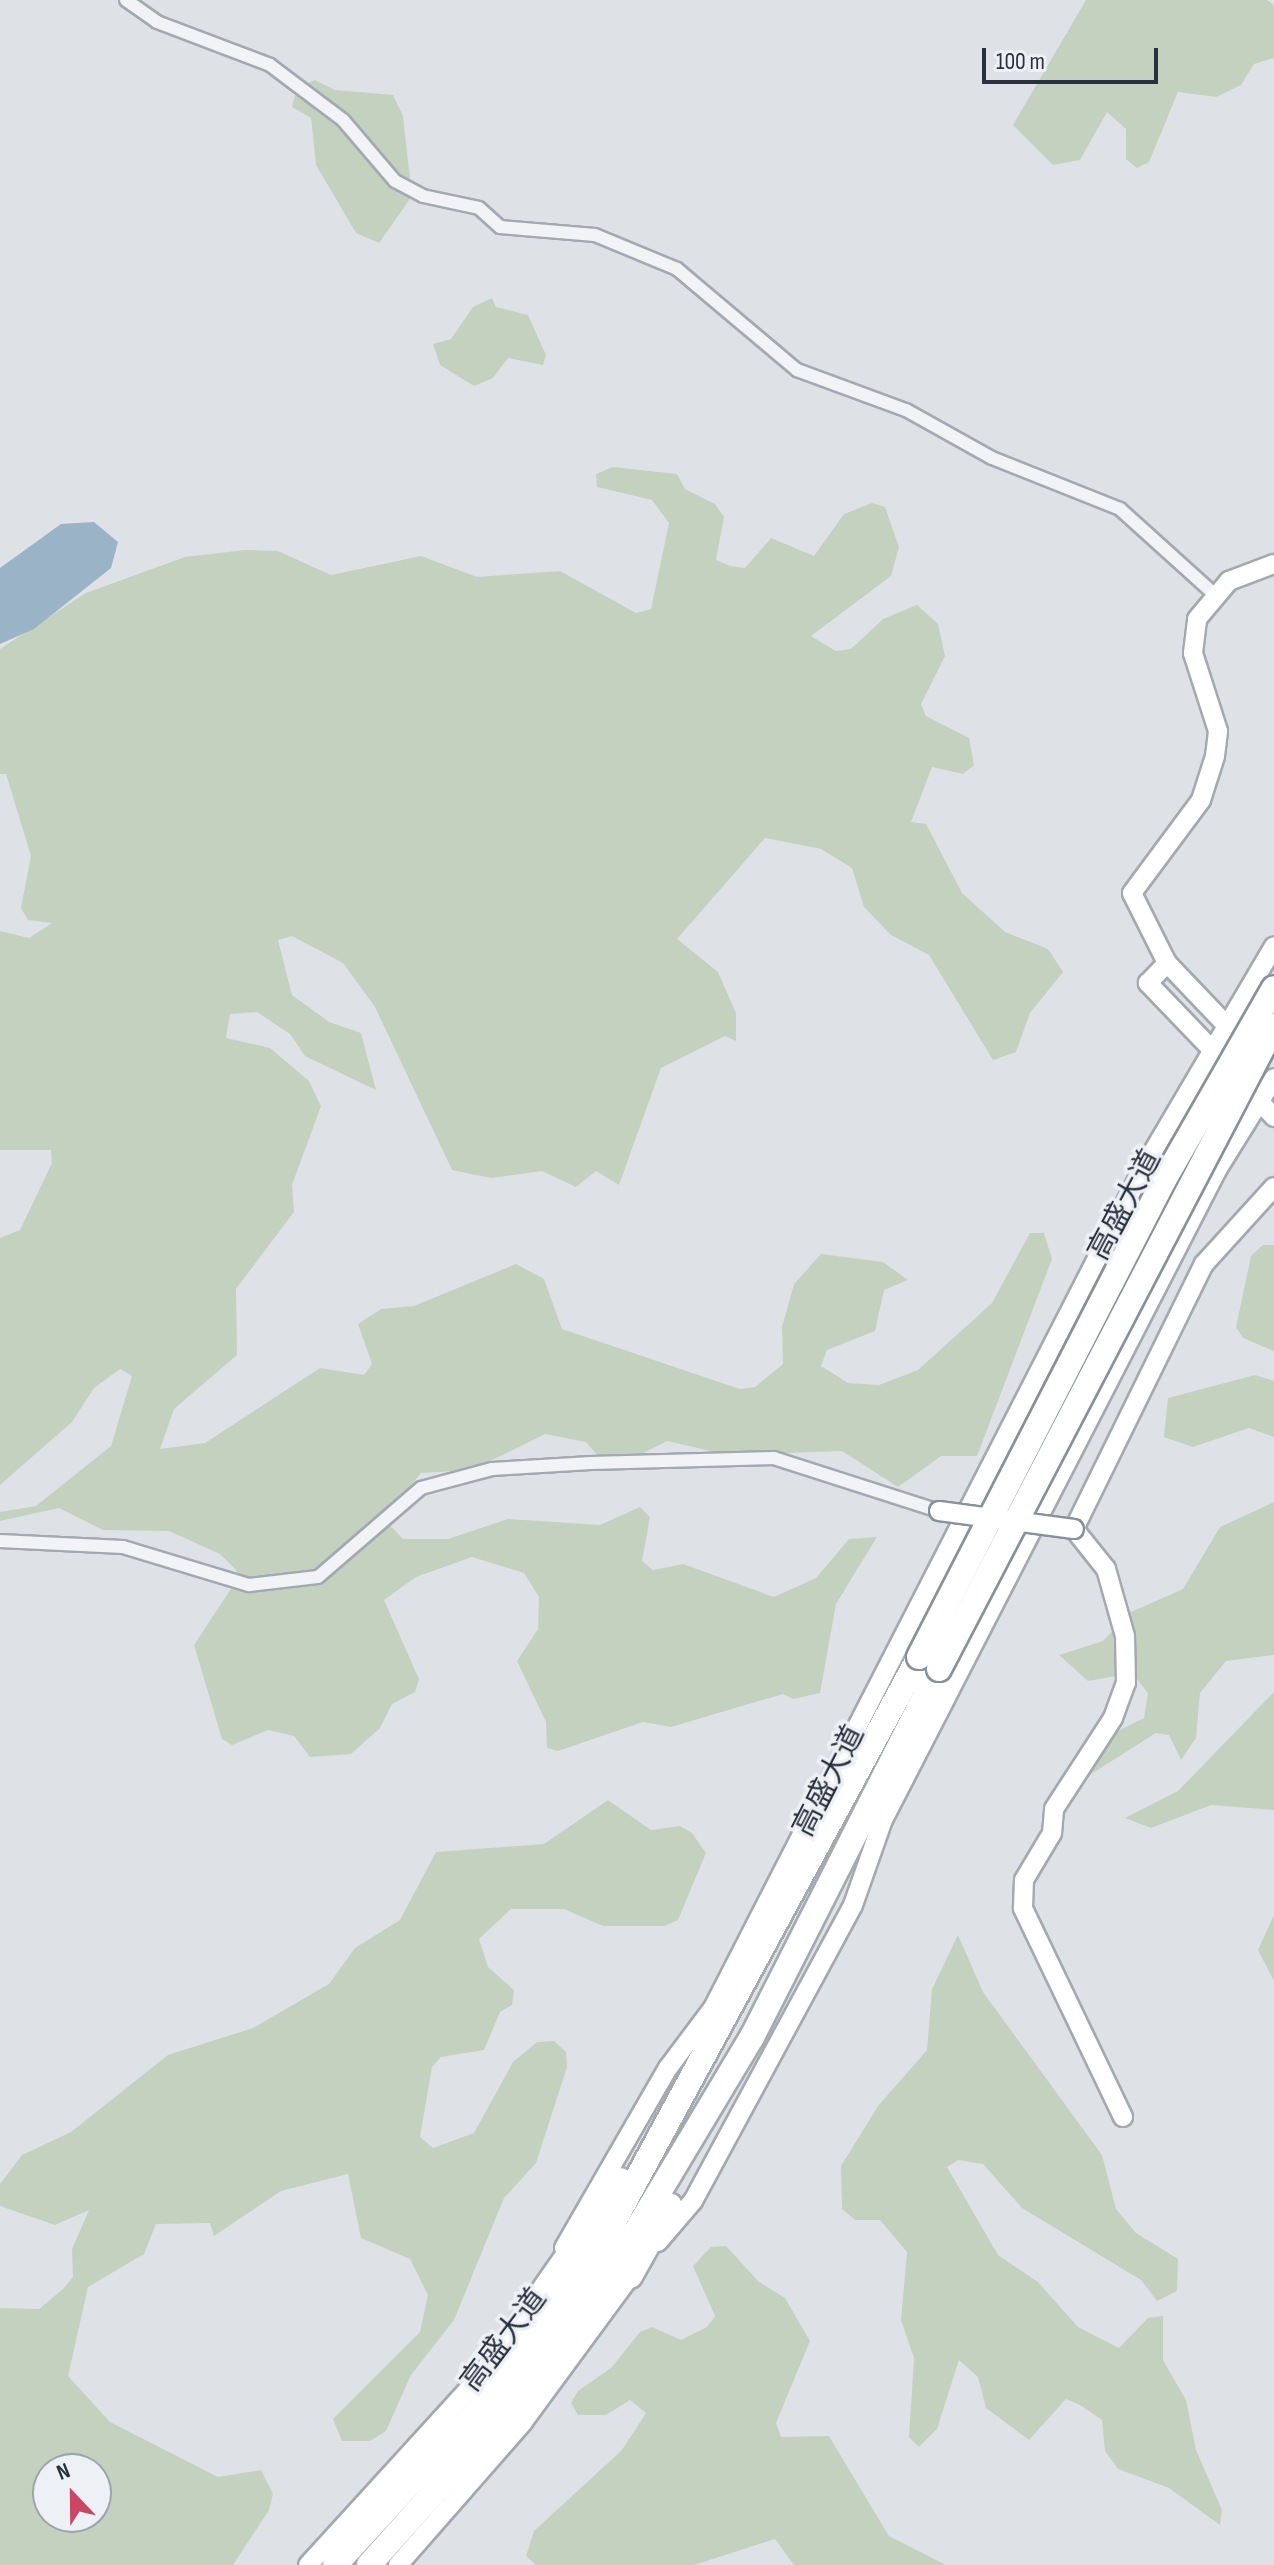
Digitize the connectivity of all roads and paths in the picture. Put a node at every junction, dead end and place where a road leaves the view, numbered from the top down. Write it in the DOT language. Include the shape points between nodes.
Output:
graph roads {
  1 [pos="126,0"];
  2 [pos="1274,564"];
  3 [pos="1213,593"];
  4 [pos="1274,946"];
  5 [pos="1167,963"];
  6 [pos="1274,988"];
  7 [pos="1227,1025"];
  8 [pos="1274,1026"];
  9 [pos="1212,1050"];
  10 [pos="1274,1076"];
  11 [pos="1260,1102"];
  12 [pos="1274,1117"];
  13 [pos="1274,1187"];
  14 [pos="939,1511"];
  15 [pos="1074,1529"];
  16 [pos="0,1541"];
  17 [pos="929,1663"];
  18 [pos="727,2022"];
  19 [pos="752,2037"];
  20 [pos="1123,2117"];
  21 [pos="630,2276"];
  22 [pos="544,2290"];
  23 [pos="308,2565"];
  24 [pos="335,2565"];
  25 [pos="369,2565"];
  26 [pos="398,2565"];
  1 -- 3 [label="street" via="157,22 270,65 343,120 404,186 479,208 500,227 595,235 677,269 797,370 906,410 992,458 1120,509"];
  2 -- 3 [label="main road"];
  3 -- 5 [label="main road" via="1197,619 1193,653 1218,731 1215,756 1201,800 1132,893"];
  4 -- 7 [label="main road, 高盛大道"];
  5 -- 7 [label="main road"];
  5 -- 9 [label="main road" via="1148,983"];
  6 -- 17 [label="highway, 高盛大道, bridge" via="1164,1180"];
  7 -- 9 [label="main road, 高盛大道"];
  7 -- 10 [label="main road"];
  8 -- 17 [label="highway, 高盛大道, bridge"];
  9 -- 11 [label="main road"];
  9 -- 22 [label="main road, 高盛大道" via="1144,1167 713,2008 615,2157"];
  10 -- 11 [label="main road, 高盛大道"];
  11 -- 12 [label="main road"];
  11 -- 21 [label="main road, 高盛大道" via="1217,1170 883,1820 853,1905 693,2201"];
  13 -- 15 [label="main road" via="1204,1264"];
  14 -- 15 [label="main road, bridge"];
  14 -- 16 [label="street" via="774,1458 591,1463 492,1469 421,1488 318,1577 249,1585 123,1547"];
  15 -- 20 [label="main road" via="1106,1569 1125,1636 1126,1683 1113,1718 1054,1809 1052,1833 1024,1880 1023,1908"];
  17 -- 18 [label="highway, 高盛大道"];
  17 -- 19 [label="highway, 高盛大道"];
  18 -- 22 [label="highway"];
  18 -- 24 [label="highway, 高盛大道" via="606,2236 494,2392"];
  19 -- 21 [label="highway"];
  19 -- 25 [label="highway, 高盛大道" via="625,2249 512,2405"];
  21 -- 26 [label="main road, 高盛大道" via="523,2422"];
  22 -- 23 [label="main road, 高盛大道" via="478,2379"];
}
